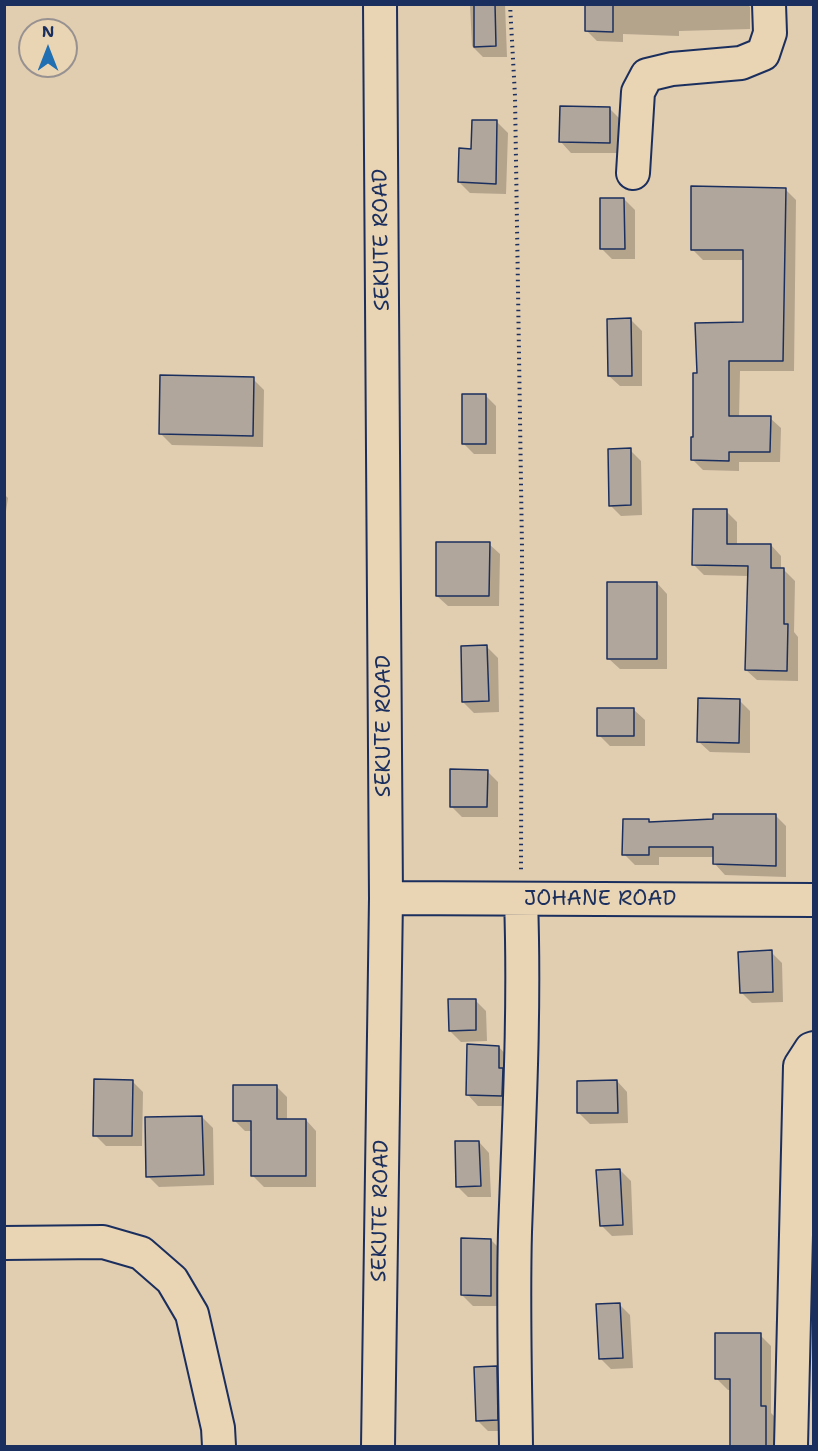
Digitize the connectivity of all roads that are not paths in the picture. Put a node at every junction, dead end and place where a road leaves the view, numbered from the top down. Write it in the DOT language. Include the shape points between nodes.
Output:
graph roads {
  1 [pos="380,4"];
  2 [pos="769,4"];
  3 [pos="633,173"];
  4 [pos="386,898"];
  5 [pos="521,900"];
  6 [pos="813,900"];
  7 [pos="813,1048"];
  8 [pos="4,1244"];
  9 [pos="219,1446"];
  10 [pos="378,1446"];
  11 [pos="516,1446"];
  12 [pos="791,1446"];
  1 -- 4 [label="street, SEKUTE ROAD"];
  2 -- 3 [label="street" via="770,33 763,54 741,63 647,75 638,92"];
  4 -- 5 [label="street, JOHANE ROAD"];
  4 -- 10 [label="street, SEKUTE ROAD"];
  5 -- 6 [label="street, JOHANE ROAD"];
  5 -- 11 [label="street"];
  7 -- 12 [label="street" via="800,1066"];
  8 -- 9 [label="street" via="103,1242 141,1253 172,1280 192,1314"];
}
